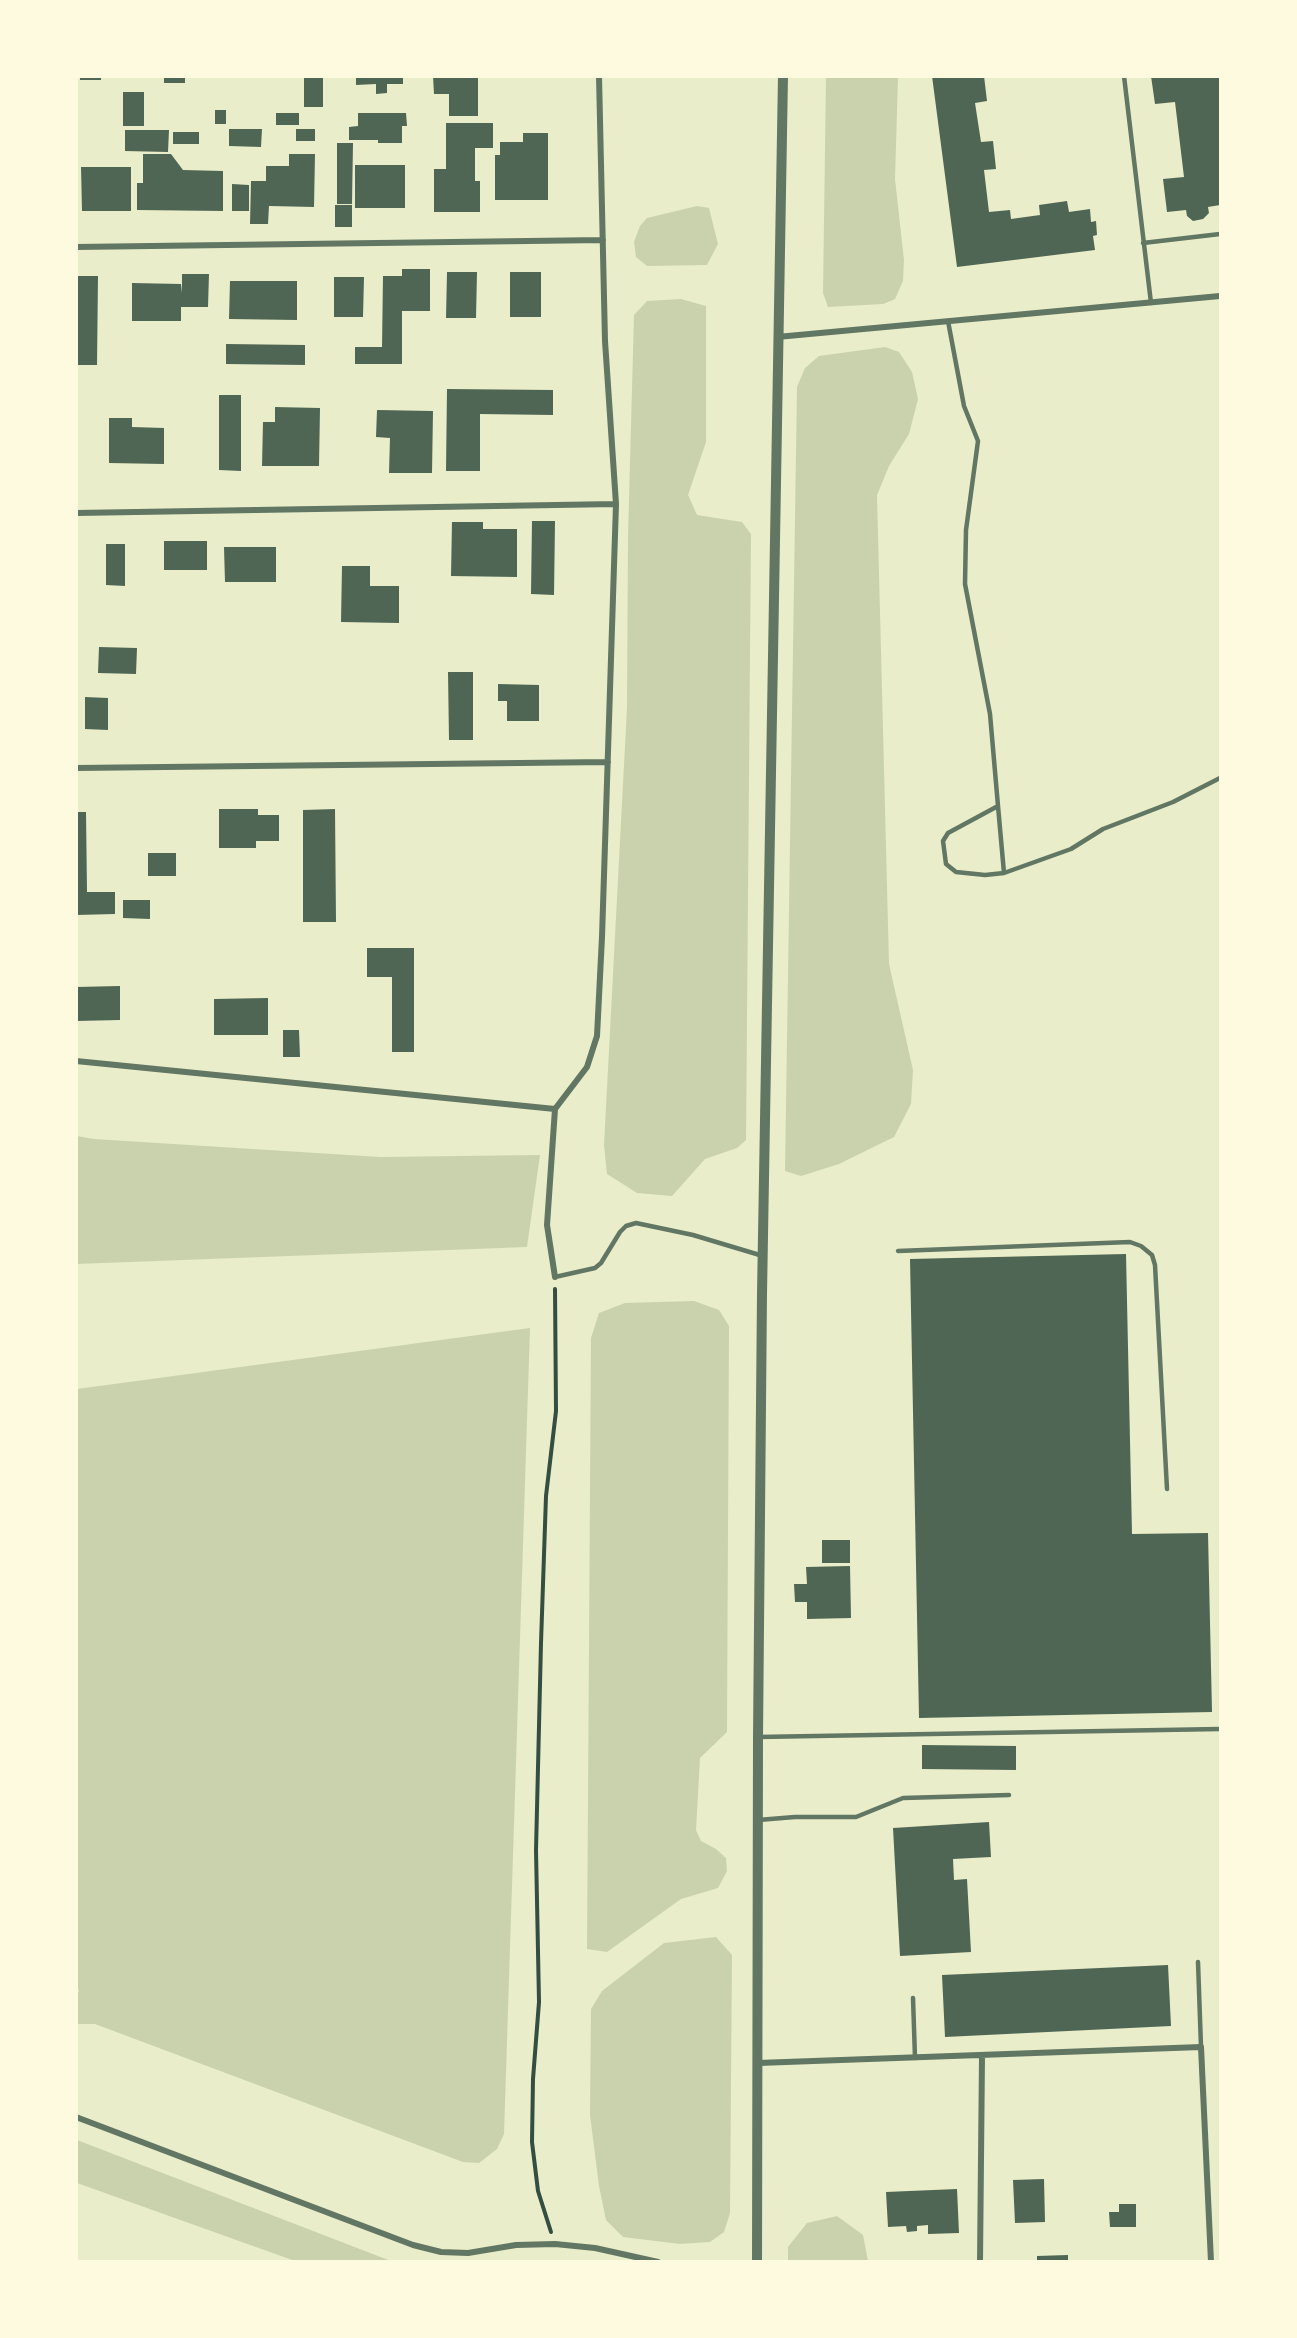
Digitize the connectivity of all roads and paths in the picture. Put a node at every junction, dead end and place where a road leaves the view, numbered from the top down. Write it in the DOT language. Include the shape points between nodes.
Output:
graph roads {
  1 [pos="599,76"];
  2 [pos="783,76"];
  3 [pos="1124,76"];
  4 [pos="1221,234"];
  5 [pos="603,240"];
  6 [pos="1143,243"];
  7 [pos="76,247"];
  8 [pos="1221,296"];
  9 [pos="1151,303"];
  10 [pos="948,321"];
  11 [pos="777,337"];
  12 [pos="616,504"];
  13 [pos="76,513"];
  14 [pos="609,762"];
  15 [pos="76,768"];
  16 [pos="1221,778"];
  17 [pos="998,806"];
  18 [pos="1004,873"];
  19 [pos="76,1061"];
  20 [pos="555,1109"];
  21 [pos="898,1251"];
  22 [pos="763,1256"];
  23 [pos="555,1277"];
  24 [pos="1167,1490"];
  25 [pos="1221,1729"];
  26 [pos="758,1737"];
  27 [pos="1009,1795"];
  28 [pos="758,1820"];
  29 [pos="1198,1962"];
  30 [pos="913,1998"];
  31 [pos="1201,2047"];
  32 [pos="982,2056"];
  33 [pos="915,2058"];
  34 [pos="758,2063"];
  35 [pos="76,2117"];
  36 [pos="555,2244"];
  37 [pos="658,2262"];
  38 [pos="757,2262"];
  39 [pos="980,2262"];
  40 [pos="1211,2262"];
  1 -- 5 [label="street"];
  2 -- 11 [label="street"];
  3 -- 6 [label="lane"];
  4 -- 6 [label="lane"];
  5 -- 7 [label="street"];
  5 -- 12 [label="street"];
  6 -- 9 [label="lane"];
  8 -- 9 [label="street"];
  9 -- 10 [label="street"];
  10 -- 11 [label="street"];
  10 -- 17 [label="lane" via="964,406 978,441 966,530 965,584 990,714"];
  11 -- 22 [label="street"];
  12 -- 13 [label="street"];
  12 -- 14 [label="street"];
  14 -- 15 [label="street"];
  14 -- 20 [label="street" via="597,1035 587,1067"];
  16 -- 18 [label="lane" via="1103,829 1071,849"];
  17 -- 18 [label="lane"];
  17 -- 18 [label="lane" via="948,833 943,851 946,864 956,873"];
  19 -- 20 [label="street"];
  20 -- 23 [label="street" via="548,1225"];
  21 -- 24 [label="lane" via="1130,1242 1152,1255"];
  22 -- 23 [label="lane" via="636,1223 620,1232 595,1268"];
  22 -- 26 [label="street"];
  23 -- 36 [label="path" via="556,1411 546,1496 541,1643 536,1850 538,2002 532,2142 538,2191"];
  25 -- 26 [label="lane"];
  26 -- 28 [label="street"];
  27 -- 28 [label="lane" via="903,1798 856,1817"];
  28 -- 34 [label="street"];
  29 -- 31 [label="lane"];
  30 -- 33 [label="lane"];
  31 -- 32 [label="street"];
  31 -- 40 [label="street"];
  32 -- 33 [label="street"];
  32 -- 39 [label="street"];
  33 -- 34 [label="street"];
  34 -- 38 [label="street"];
  35 -- 36 [label="street" via="413,2245 468,2253 516,2245"];
  36 -- 37 [label="street" via="596,2248"];
}
